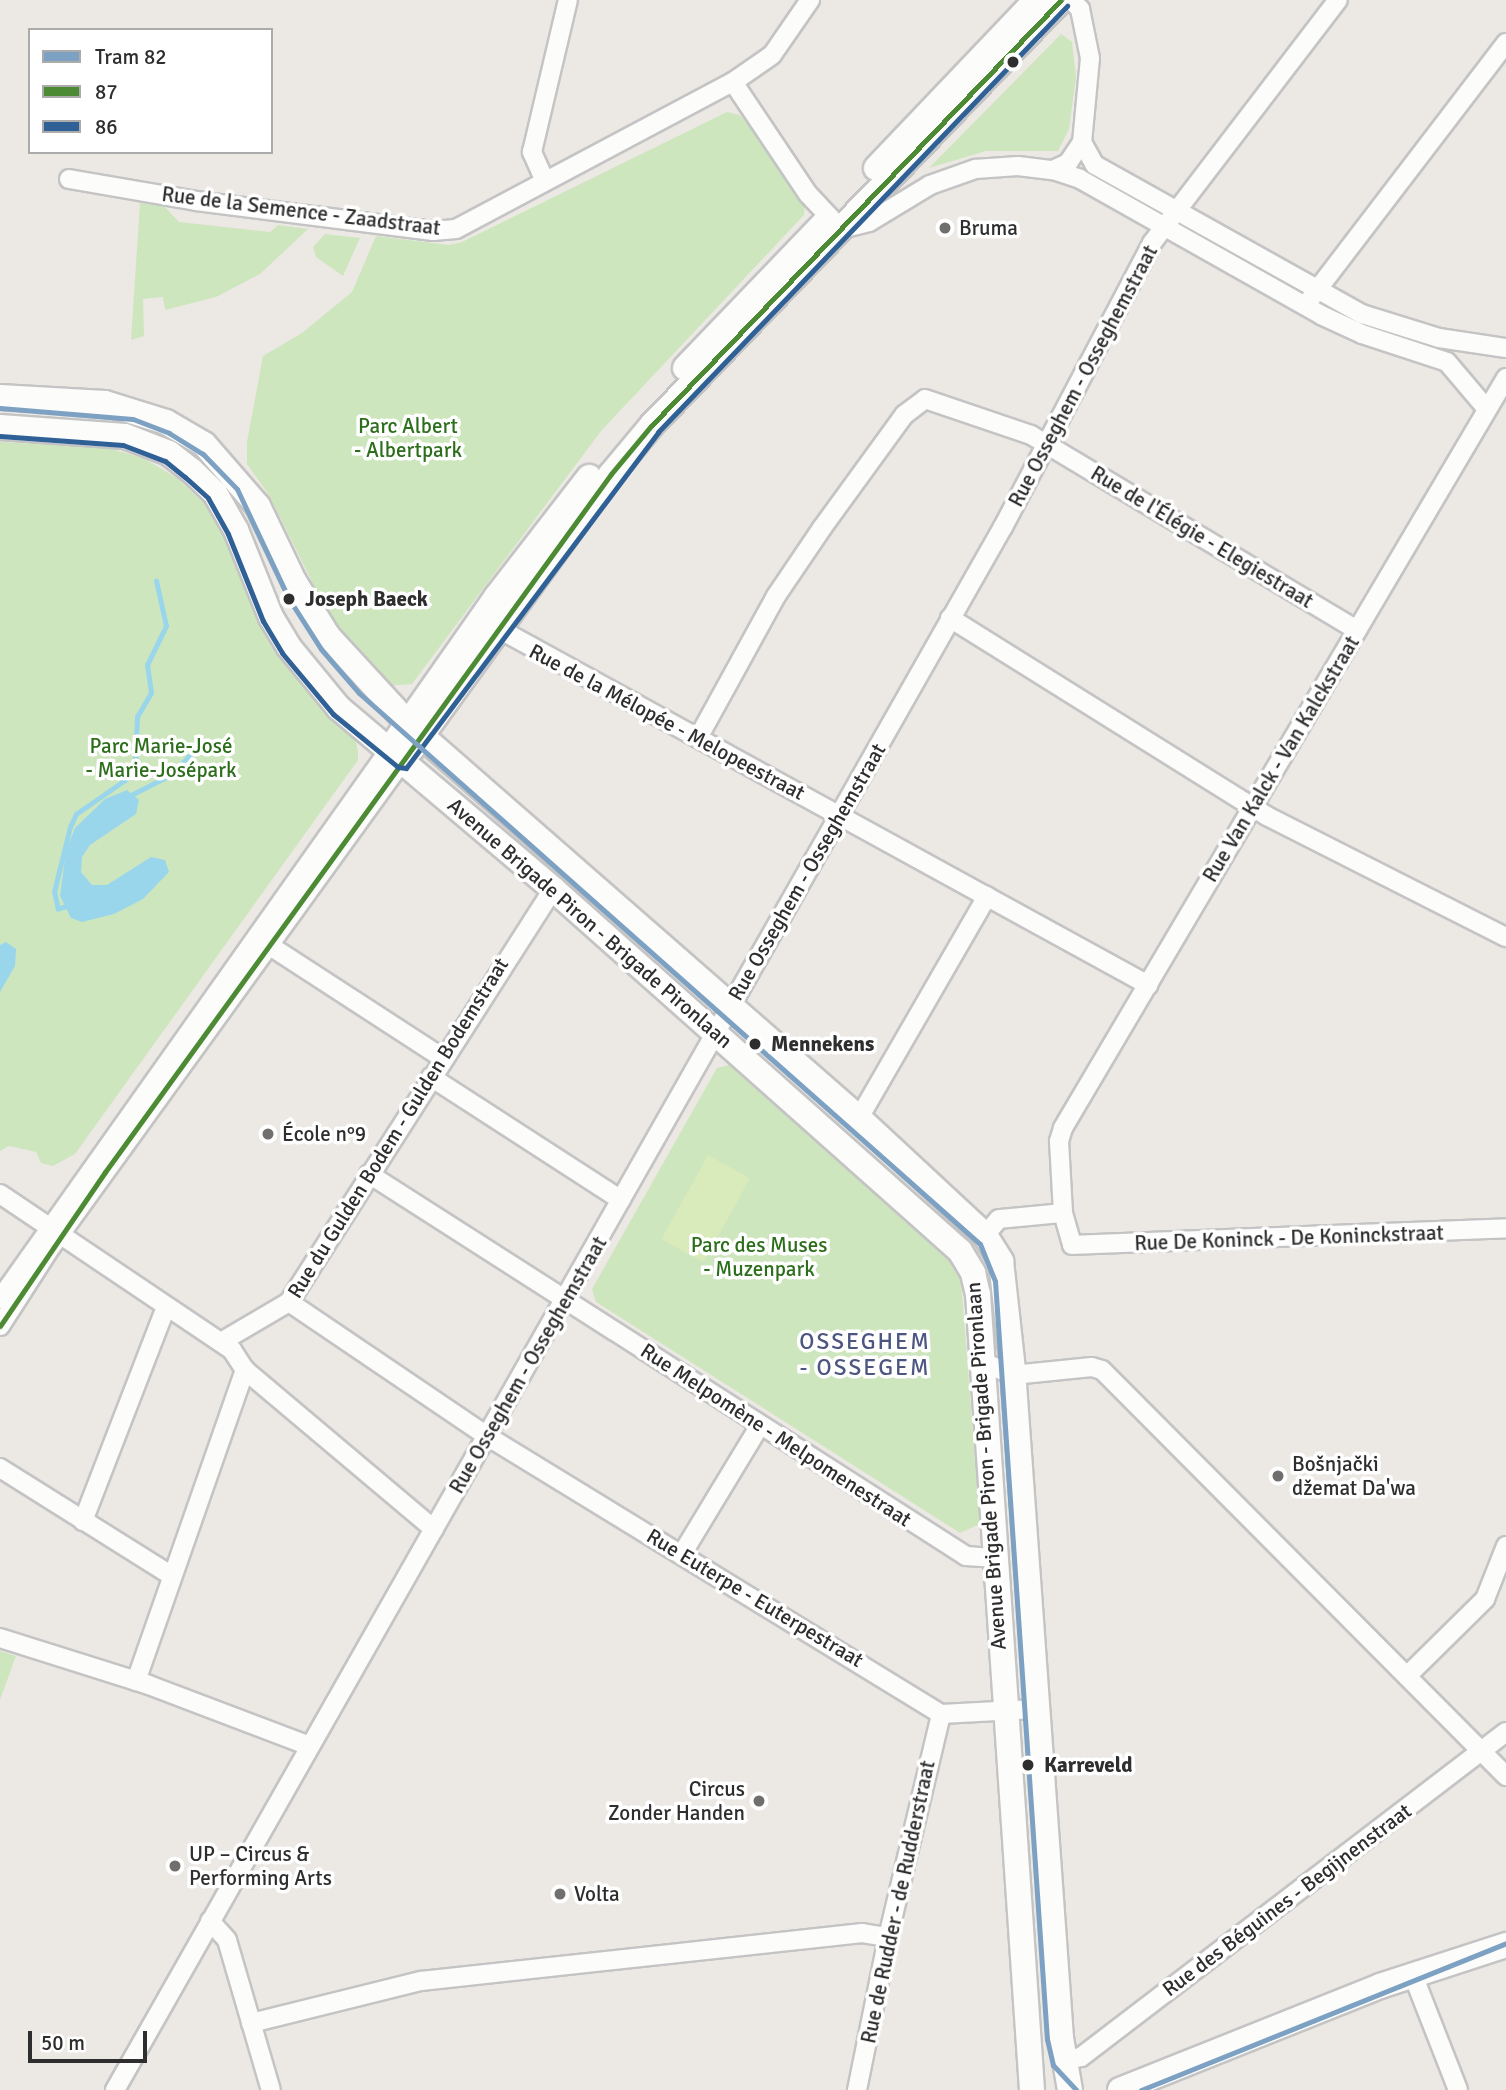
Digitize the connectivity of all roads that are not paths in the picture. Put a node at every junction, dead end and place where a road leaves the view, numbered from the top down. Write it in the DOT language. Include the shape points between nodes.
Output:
graph roads {
  1 [pos="568,0"];
  2 [pos="810,0"];
  3 [pos="1036,0"];
  4 [pos="1061,0"];
  5 [pos="1071,0"];
  6 [pos="1338,0"];
  7 [pos="1506,43"];
  8 [pos="733,82"];
  9 [pos="1082,142"];
  10 [pos="1053,170"];
  11 [pos="69,179"];
  12 [pos="544,179"];
  13 [pos="1176,212"];
  14 [pos="835,224"];
  15 [pos="1163,229"];
  16 [pos="1316,291"];
  17 [pos="1306,307"];
  18 [pos="1506,348"];
  19 [pos="1506,377"];
  20 [pos="0,397"];
  21 [pos="1486,408"];
  22 [pos="0,427"];
  23 [pos="1047,444"];
  24 [pos="950,618"];
  25 [pos="489,624"];
  26 [pos="1357,630"];
  27 [pos="414,729"];
  28 [pos="698,738"];
  29 [pos="396,755"];
  30 [pos="1252,807"];
  31 [pos="840,815"];
  32 [pos="553,889"];
  33 [pos="987,896"];
  34 [pos="1506,937"];
  35 [pos="263,942"];
  36 [pos="1148,985"];
  37 [pos="730,1008"];
  38 [pos="715,1034"];
  39 [pos="443,1058"];
  40 [pos="431,1077"];
  41 [pos="859,1118"];
  42 [pos="369,1174"];
  43 [pos="0,1194"];
  44 [pos="621,1200"];
  45 [pos="1063,1213"];
  46 [pos="1506,1228"];
  47 [pos="54,1232"];
  48 [pos="988,1239"];
  49 [pos="973,1273"];
  50 [pos="0,1299"];
  51 [pos="565,1300"];
  52 [pos="289,1302"];
  53 [pos="166,1307"];
  54 [pos="0,1326"];
  55 [pos="221,1342"];
  56 [pos="981,1361"];
  57 [pos="245,1370"];
  58 [pos="1013,1375"];
  59 [pos="760,1425"];
  60 [pos="487,1437"];
  61 [pos="0,1468"];
  62 [pos="83,1521"];
  63 [pos="434,1530"];
  64 [pos="1506,1546"];
  65 [pos="682,1553"];
  66 [pos="993,1559"];
  67 [pos="172,1576"];
  68 [pos="0,1638"];
  69 [pos="1407,1676"];
  70 [pos="136,1681"];
  71 [pos="1035,1709"];
  72 [pos="1003,1711"];
  73 [pos="941,1714"];
  74 [pos="1506,1732"];
  75 [pos="310,1746"];
  76 [pos="1482,1751"];
  77 [pos="1506,1776"];
  78 [pos="210,1921"];
  79 [pos="888,1937"];
  80 [pos="1506,1945"];
  81 [pos="1506,1956"];
  82 [pos="1415,1981"];
  83 [pos="251,2023"];
  84 [pos="1063,2060"];
  85 [pos="115,2090"];
  86 [pos="271,2090"];
  87 [pos="857,2090"];
  88 [pos="1032,2090"];
  89 [pos="1070,2090"];
  90 [pos="1120,2090"];
  91 [pos="1164,2090"];
  92 [pos="1458,2090"];
  1 -- 12 [label="street" via="532,152"];
  2 -- 8 [label="street, Rue de la Semence - Zaadstraat" via="772,55"];
  3 -- 14 [label="street"];
  4 -- 14 [label="street"];
  5 -- 9 [label="street" via="1080,9 1090,58"];
  6 -- 13 [label="street, Rue Osseghem - Osseghemstraat"];
  7 -- 16 [label="street"];
  8 -- 12 [label="street, Rue de la Semence - Zaadstraat"];
  8 -- 14 [label="street"];
  9 -- 10 [label="street" via="1068,163"];
  9 -- 13 [label="street" via="1095,165"];
  10 -- 14 [label="street" via="1018,166 975,169 930,186 869,222"];
  10 -- 15 [label="street" via="1080,179"];
  11 -- 12 [label="street, Rue de la Semence - Zaadstraat" via="196,201 433,231 456,229"];
  13 -- 15 [label="street, Rue Osseghem - Osseghemstraat"];
  13 -- 16 [label="street"];
  14 -- 25 [label="street" via="703,360"];
  15 -- 17 [label="street"];
  15 -- 23 [label="street, Rue Osseghem - Osseghemstraat"];
  16 -- 17 [label="street"];
  16 -- 18 [label="street" via="1398,327"];
  17 -- 21 [label="street" via="1362,334 1447,362"];
  19 -- 21 [label="street, Rue Van Kalck - Van Kalckstraat"];
  20 -- 27 [label="street, Avenue Brigade Piron - Brigade Pironlaan" via="105,403 166,422 204,444 258,506 294,581 328,636"];
  21 -- 26 [label="street, Rue Van Kalck - Van Kalckstraat"];
  22 -- 29 [label="street, Avenue Brigade Piron - Brigade Pironlaan" via="125,436 169,453 191,470 215,493 236,530 271,617 289,647 339,708"];
  23 -- 24 [label="street, Rue Osseghem - Osseghemstraat"];
  23 -- 26 [label="street, Rue de l'Élégie - Elegiestraat"];
  23 -- 28 [label="street, Rue de l'Élégie - Elegiestraat" via="938,400 913,404 776,596"];
  24 -- 30 [label="street"];
  24 -- 31 [label="street, Rue Osseghem - Osseghemstraat"];
  25 -- 27 [label="street"];
  25 -- 28 [label="street, Rue de la Mélopée - Melopeestraat"];
  26 -- 30 [label="street, Rue Van Kalck - Van Kalckstraat"];
  27 -- 29 [label="street"];
  27 -- 37 [label="street, Avenue Brigade Piron - Brigade Pironlaan"];
  28 -- 31 [label="street, Rue de la Mélopée - Melopeestraat"];
  29 -- 32 [label="street, Avenue Brigade Piron - Brigade Pironlaan"];
  29 -- 35 [label="street"];
  30 -- 34 [label="street"];
  30 -- 36 [label="street, Rue Van Kalck - Van Kalckstraat"];
  31 -- 33 [label="street, Rue de la Mélopée - Melopeestraat"];
  31 -- 37 [label="street, Rue Osseghem - Osseghemstraat"];
  32 -- 38 [label="street, Avenue Brigade Piron - Brigade Pironlaan"];
  32 -- 39 [label="street, Rue du Gulden Bodem - Gulden Bodemstraat"];
  33 -- 36 [label="street, Rue de la Mélopée - Melopeestraat"];
  33 -- 41 [label="street"];
  35 -- 39 [label="street"];
  35 -- 47 [label="street"];
  36 -- 45 [label="street, Rue Van Kalck - Van Kalckstraat" via="1063,1128 1059,1141"];
  37 -- 38 [label="street, Rue Osseghem - Osseghemstraat"];
  37 -- 41 [label="street, Avenue Brigade Piron - Brigade Pironlaan"];
  38 -- 44 [label="street, Rue Osseghem - Osseghemstraat"];
  38 -- 49 [label="street, Avenue Brigade Piron - Brigade Pironlaan" via="960,1251"];
  39 -- 40 [label="street, Rue du Gulden Bodem - Gulden Bodemstraat"];
  40 -- 42 [label="street, Rue du Gulden Bodem - Gulden Bodemstraat"];
  40 -- 44 [label="street"];
  41 -- 48 [label="street, Avenue Brigade Piron - Brigade Pironlaan"];
  42 -- 51 [label="street, Rue Melpomène - Melpomenestraat"];
  42 -- 52 [label="street, Rue du Gulden Bodem - Gulden Bodemstraat"];
  43 -- 47 [label="street"];
  44 -- 51 [label="street, Rue Osseghem - Osseghemstraat"];
  45 -- 46 [label="street, Rue De Koninck - De Koninckstraat" via="1072,1245"];
  45 -- 48 [label="street" via="999,1219"];
  47 -- 50 [label="street"];
  47 -- 53 [label="street"];
  47 -- 54 [label="street"];
  48 -- 49 [label="street"];
  48 -- 58 [label="street, Avenue Brigade Piron - Brigade Pironlaan" via="1001,1261"];
  49 -- 56 [label="street, Avenue Brigade Piron - Brigade Pironlaan"];
  51 -- 59 [label="street, Rue Melpomène - Melpomenestraat"];
  51 -- 60 [label="street, Rue Osseghem - Osseghemstraat"];
  52 -- 55 [label="street, Rue du Gulden Bodem - Gulden Bodemstraat"];
  52 -- 60 [label="street, Rue Euterpe - Euterpestraat"];
  53 -- 55 [label="street"];
  53 -- 62 [label="street"];
  55 -- 57 [label="street"];
  56 -- 58 [label="street"];
  56 -- 66 [label="street, Avenue Brigade Piron - Brigade Pironlaan"];
  57 -- 63 [label="street"];
  57 -- 67 [label="street"];
  58 -- 69 [label="street" via="1092,1367 1102,1370"];
  58 -- 71 [label="street, Avenue Brigade Piron - Brigade Pironlaan"];
  59 -- 65 [label="street"];
  59 -- 66 [label="street, Rue Melpomène - Melpomenestraat" via="965,1556"];
  60 -- 63 [label="street, Rue Osseghem - Osseghemstraat"];
  60 -- 65 [label="street, Rue Euterpe - Euterpestraat"];
  61 -- 62 [label="street"];
  62 -- 67 [label="street"];
  63 -- 75 [label="street, Rue Osseghem - Osseghemstraat"];
  64 -- 69 [label="street" via="1485,1600"];
  65 -- 73 [label="street, Rue Euterpe - Euterpestraat"];
  66 -- 72 [label="street, Avenue Brigade Piron - Brigade Pironlaan"];
  67 -- 70 [label="street"];
  68 -- 70 [label="street"];
  69 -- 76 [label="street"];
  70 -- 75 [label="street"];
  71 -- 72 [label="street"];
  71 -- 84 [label="street, Avenue Brigade Piron - Brigade Pironlaan"];
  72 -- 73 [label="street"];
  72 -- 88 [label="street, Avenue Brigade Piron - Brigade Pironlaan"];
  73 -- 79 [label="street, Rue de Rudder - de Rudderstraat"];
  74 -- 76 [label="street, Rue des Béguines - Begijnenstraat"];
  75 -- 78 [label="street, Rue Osseghem - Osseghemstraat"];
  76 -- 77 [label="street"];
  76 -- 84 [label="street, Rue des Béguines - Begijnenstraat" via="1081,2057"];
  78 -- 83 [label="street" via="224,1933"];
  78 -- 85 [label="street, Rue Osseghem - Osseghemstraat"];
  79 -- 83 [label="street" via="862,1933 421,1981"];
  79 -- 87 [label="street, Rue de Rudder - de Rudderstraat"];
  80 -- 82 [label="street"];
  81 -- 82 [label="street"];
  82 -- 90 [label="street"];
  82 -- 91 [label="street"];
  82 -- 92 [label="street"];
  83 -- 86 [label="street"];
  84 -- 89 [label="street, Avenue Brigade Piron - Brigade Pironlaan"];
}
